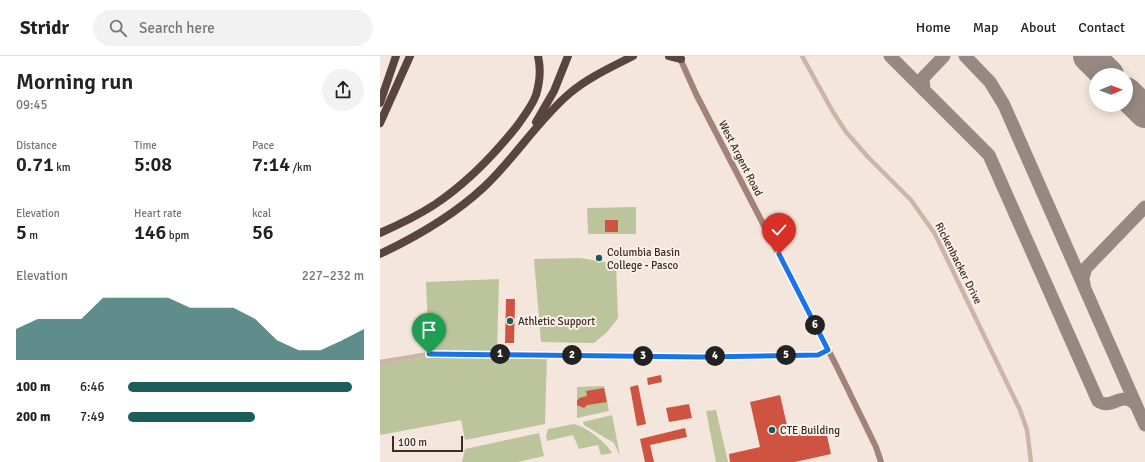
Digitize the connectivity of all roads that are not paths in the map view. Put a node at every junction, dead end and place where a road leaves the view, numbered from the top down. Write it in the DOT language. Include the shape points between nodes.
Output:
graph roads {
  1 [pos="396,56"];
  2 [pos="410,56"];
  3 [pos="538,56"];
  4 [pos="568,56"];
  5 [pos="633,56"];
  6 [pos="669,56"];
  7 [pos="802,56"];
  8 [pos="680,58"];
  9 [pos="380,103"];
  10 [pos="380,123"];
  11 [pos="518,149"];
  12 [pos="380,233"];
  13 [pos="380,254"];
  14 [pos="828,350"];
  15 [pos="380,362"];
  16 [pos="881,462"];
  17 [pos="1031,462"];
  1 -- 9 [label="highway"];
  2 -- 10 [label="highway"];
  3 -- 12 [label="highway" via="540,77 536,96 504,142 482,166 433,206 406,222"];
  4 -- 11 [label="highway" via="554,91"];
  5 -- 11 [label="highway" via="571,92"];
  6 -- 8 [label="highway"];
  7 -- 17 [label="street, Rickenbacker Drive" via="846,132 910,200 935,234 1020,410 1029,436"];
  8 -- 14 [label="main road, West Argent Road" via="696,94"];
  11 -- 13 [label="highway" via="485,186 459,209"];
  14 -- 15 [label="street" via="818,355 703,357 429,354"];
  14 -- 16 [label="main road, West Argent Road"];
}
